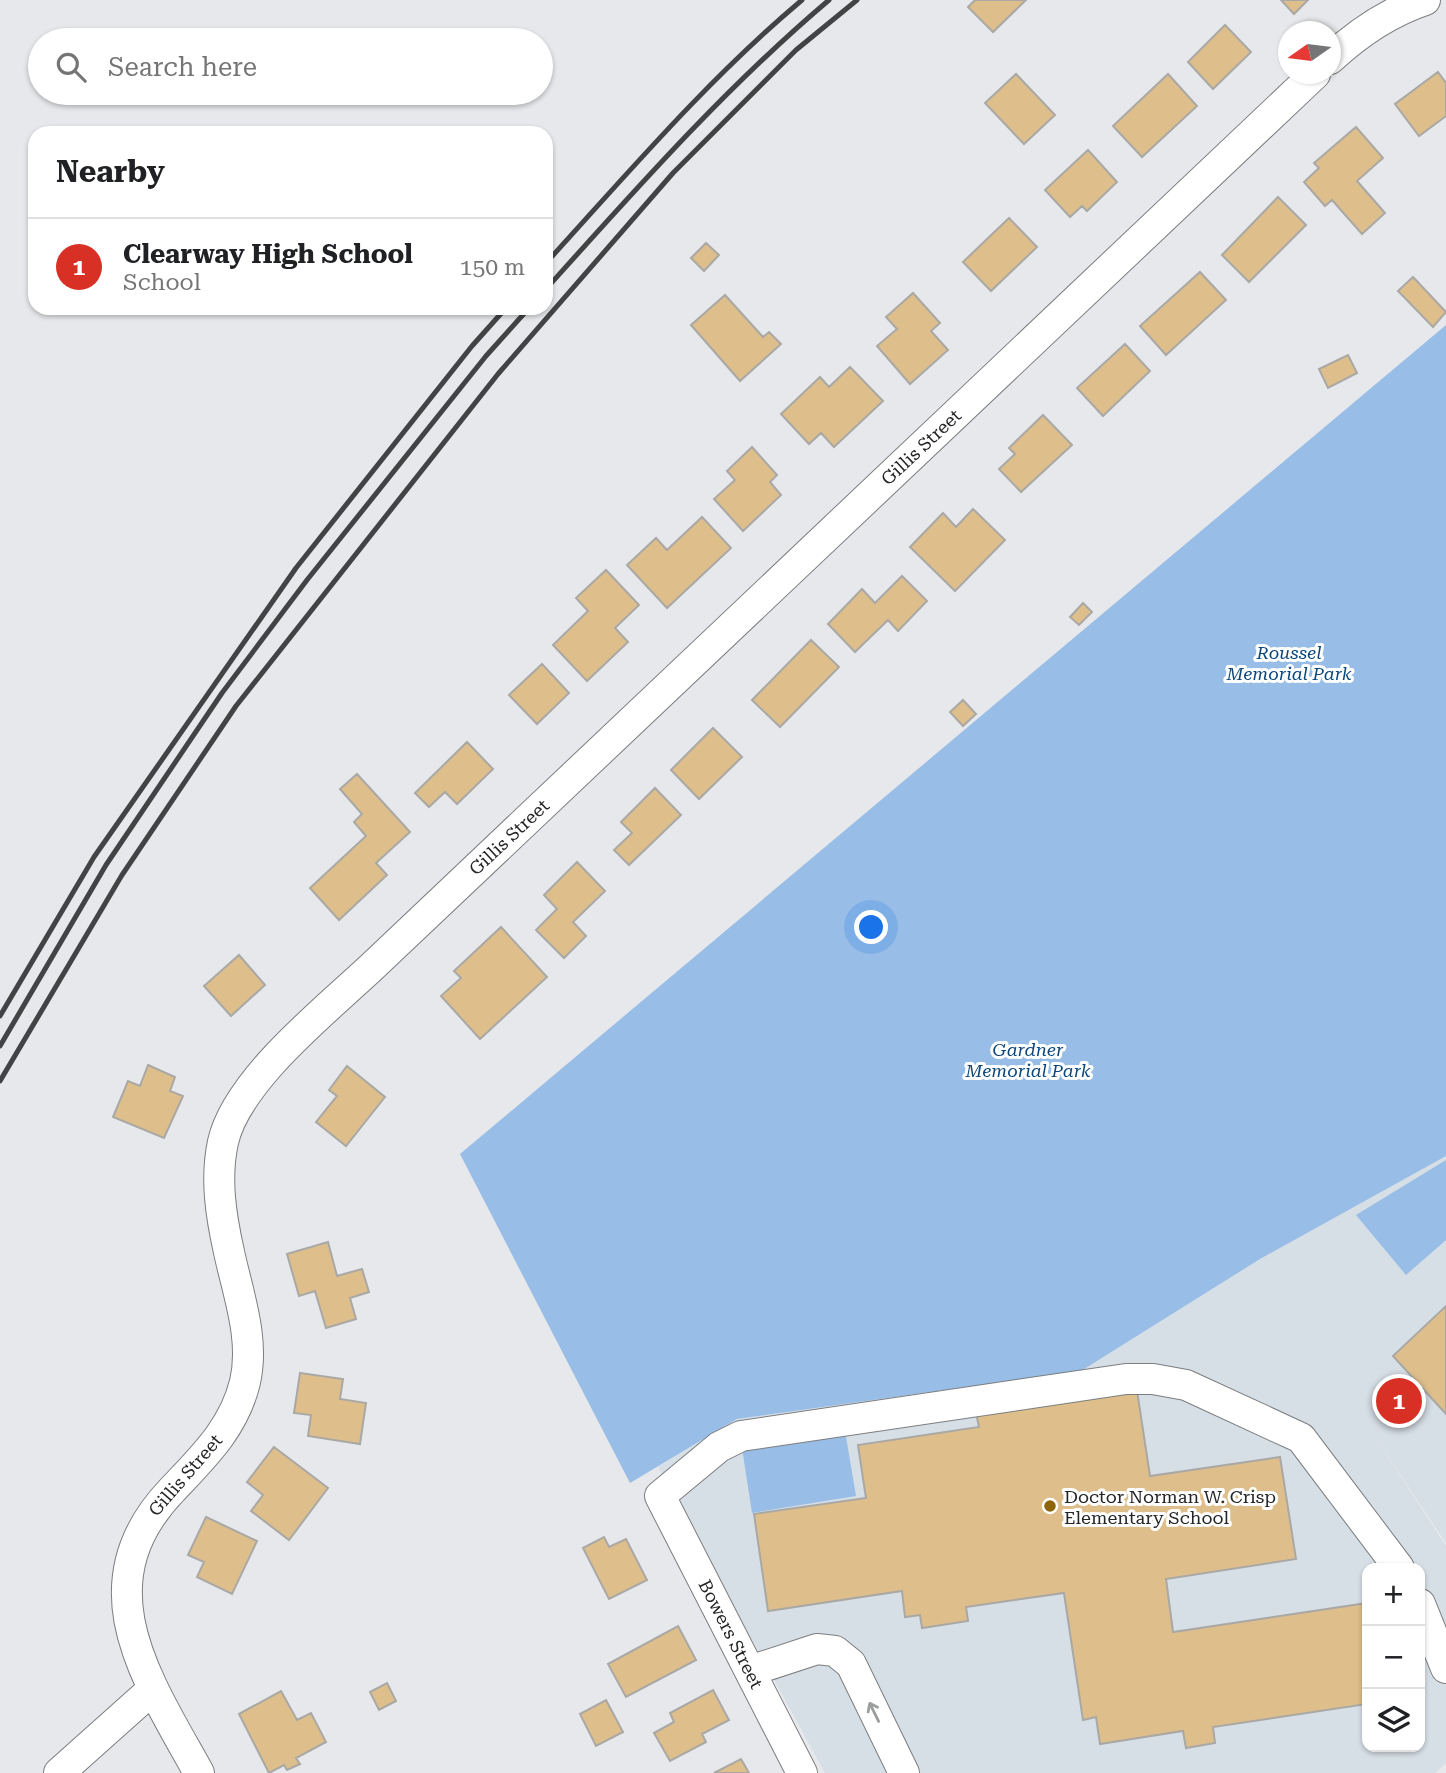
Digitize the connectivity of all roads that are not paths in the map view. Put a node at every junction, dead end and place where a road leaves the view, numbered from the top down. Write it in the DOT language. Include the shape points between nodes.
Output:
graph roads {
  1 [pos="1425,0"];
  2 [pos="1341,51"];
  3 [pos="1304,84"];
  4 [pos="1395,1563"];
  5 [pos="1425,1616"];
  6 [pos="1446,1668"];
  7 [pos="750,1671"];
  8 [pos="153,1689"];
  9 [pos="59,1773"];
  10 [pos="199,1773"];
  11 [pos="802,1773"];
  12 [pos="904,1773"];
  1 -- 2 [label="street" via="1401,8"];
  3 -- 8 [label="street, Gillis Street" via="259,1076 236,1110 223,1141 219,1177 220,1214 245,1322 245,1380 236,1413 215,1445 150,1513 137,1534 131,1560 126,1590 129,1619"];
  4 -- 7 [label="street, Bowers Street" via="1301,1438 1186,1385 1126,1379 741,1436 719,1447 660,1496"];
  5 -- 6 [label="street"];
  7 -- 11 [label="street, Bowers Street"];
  12 -- 7 [label="street, one-way" via="852,1664 835,1651 817,1649"];
  8 -- 9 [label="street"];
  8 -- 10 [label="street, Gillis Street"];
}
